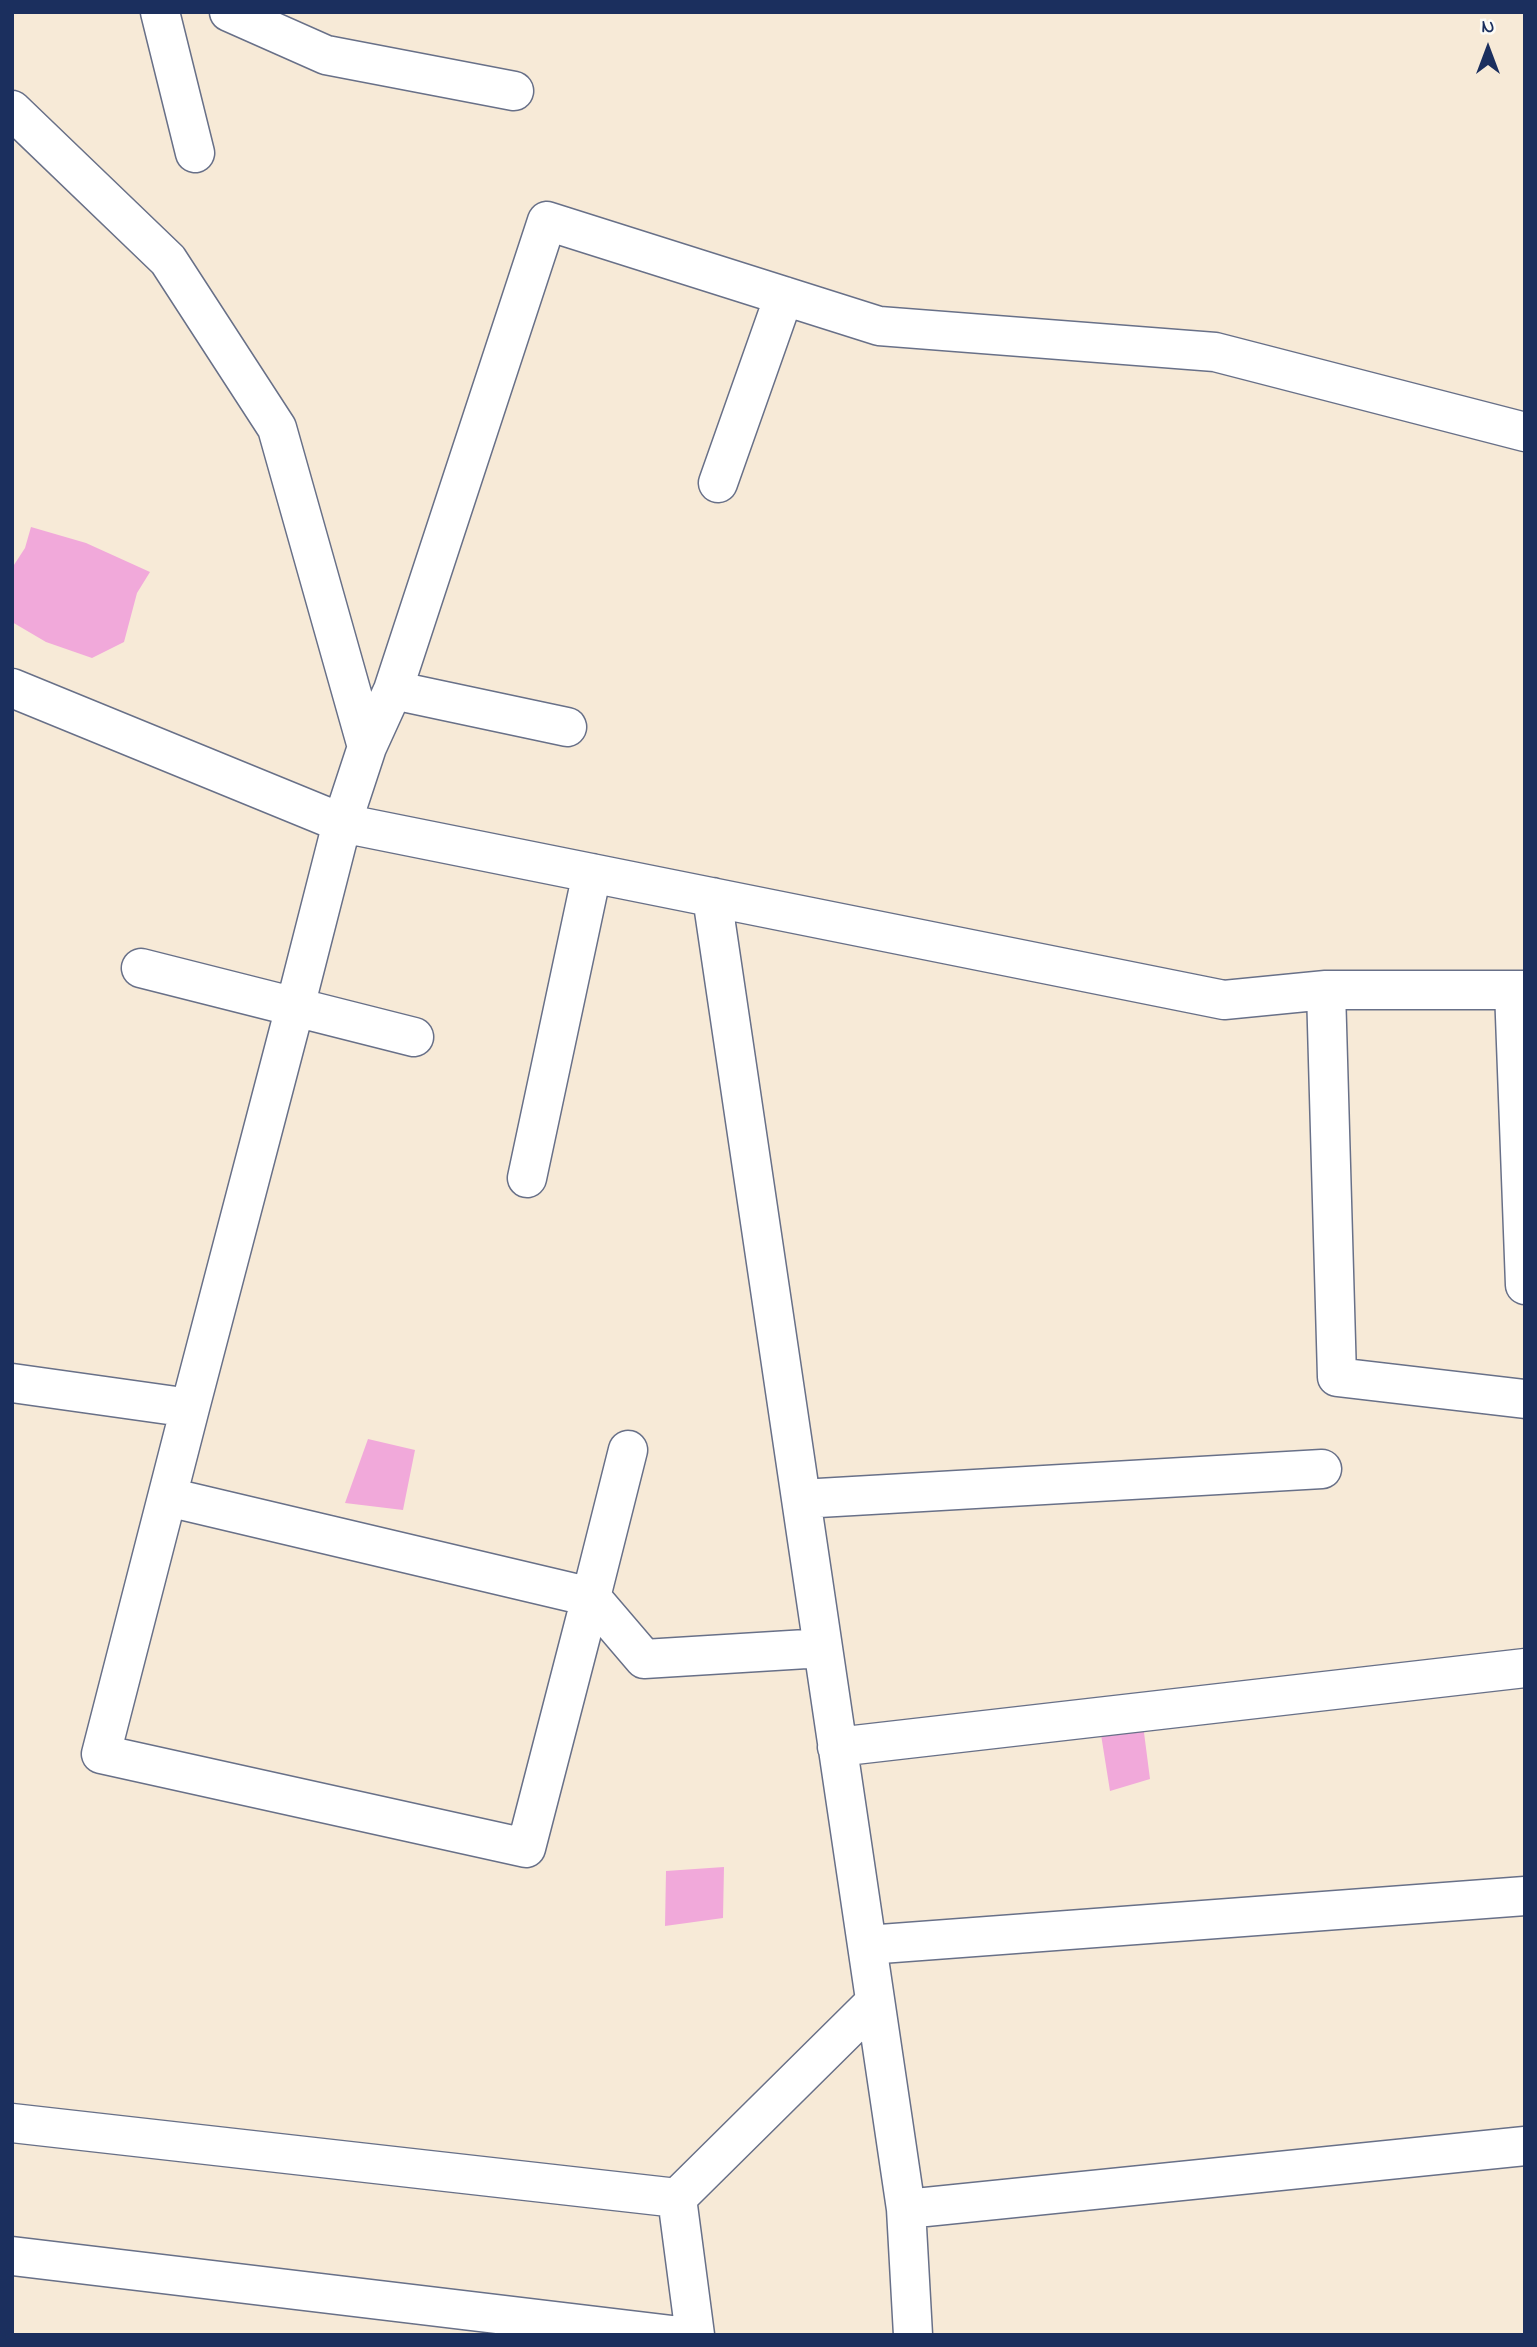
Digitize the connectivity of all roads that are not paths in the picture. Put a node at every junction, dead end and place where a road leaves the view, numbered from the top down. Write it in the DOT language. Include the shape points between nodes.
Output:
graph roads {
  1 [pos="160,12"];
  2 [pos="229,12"];
  3 [pos="514,91"];
  4 [pos="12,110"];
  5 [pos="194,153"];
  6 [pos="784,296"];
  7 [pos="1525,432"];
  8 [pos="718,483"];
  9 [pos="393,690"];
  10 [pos="13,691"];
  11 [pos="567,727"];
  12 [pos="367,747"];
  13 [pos="342,823"];
  14 [pos="592,873"];
  15 [pos="712,897"];
  16 [pos="141,968"];
  17 [pos="1326,990"];
  18 [pos="1519,990"];
  19 [pos="295,1007"];
  20 [pos="414,1037"];
  21 [pos="527,1178"];
  22 [pos="1525,1285"];
  23 [pos="12,1383"];
  24 [pos="1525,1399"];
  25 [pos="190,1408"];
  26 [pos="628,1450"];
  27 [pos="1322,1469"];
  28 [pos="167,1497"];
  29 [pos="801,1499"];
  30 [pos="592,1597"];
  31 [pos="823,1648"];
  32 [pos="1525,1668"];
  33 [pos="837,1747"];
  34 [pos="1525,1896"];
  35 [pos="867,1945"];
  36 [pos="876,2002"];
  37 [pos="12,2123"];
  38 [pos="1525,2146"];
  39 [pos="677,2198"];
  40 [pos="906,2208"];
  41 [pos="12,2256"];
  42 [pos="672,2335"];
  43 [pos="695,2335"];
  44 [pos="913,2335"];
  1 -- 5 [label="street"];
  2 -- 3 [label="street" via="326,55"];
  4 -- 12 [label="street" via="168,260 277,428"];
  6 -- 7 [label="street" via="879,326 1215,352"];
  6 -- 8 [label="street"];
  6 -- 9 [label="street" via="547,221"];
  9 -- 11 [label="street"];
  9 -- 12 [label="street"];
  10 -- 13 [label="street"];
  12 -- 13 [label="street"];
  13 -- 14 [label="street"];
  13 -- 19 [label="street"];
  14 -- 15 [label="street"];
  14 -- 21 [label="street"];
  15 -- 17 [label="street" via="1224,1000"];
  15 -- 29 [label="street"];
  16 -- 19 [label="street"];
  17 -- 18 [label="street"];
  17 -- 24 [label="street" via="1337,1377"];
  18 -- 22 [label="street"];
  19 -- 20 [label="street"];
  19 -- 25 [label="street"];
  23 -- 25 [label="street"];
  25 -- 28 [label="street"];
  26 -- 30 [label="street"];
  27 -- 29 [label="street"];
  28 -- 30 [label="street"];
  28 -- 30 [label="street" via="101,1754 526,1849"];
  29 -- 31 [label="street"];
  30 -- 31 [label="street" via="644,1659"];
  31 -- 33 [label="street"];
  32 -- 33 [label="street"];
  33 -- 35 [label="street"];
  34 -- 35 [label="street"];
  35 -- 36 [label="street"];
  36 -- 39 [label="street"];
  36 -- 40 [label="street"];
  37 -- 39 [label="street"];
  38 -- 40 [label="street"];
  39 -- 43 [label="street"];
  40 -- 44 [label="street"];
  41 -- 42 [label="street"];
}
